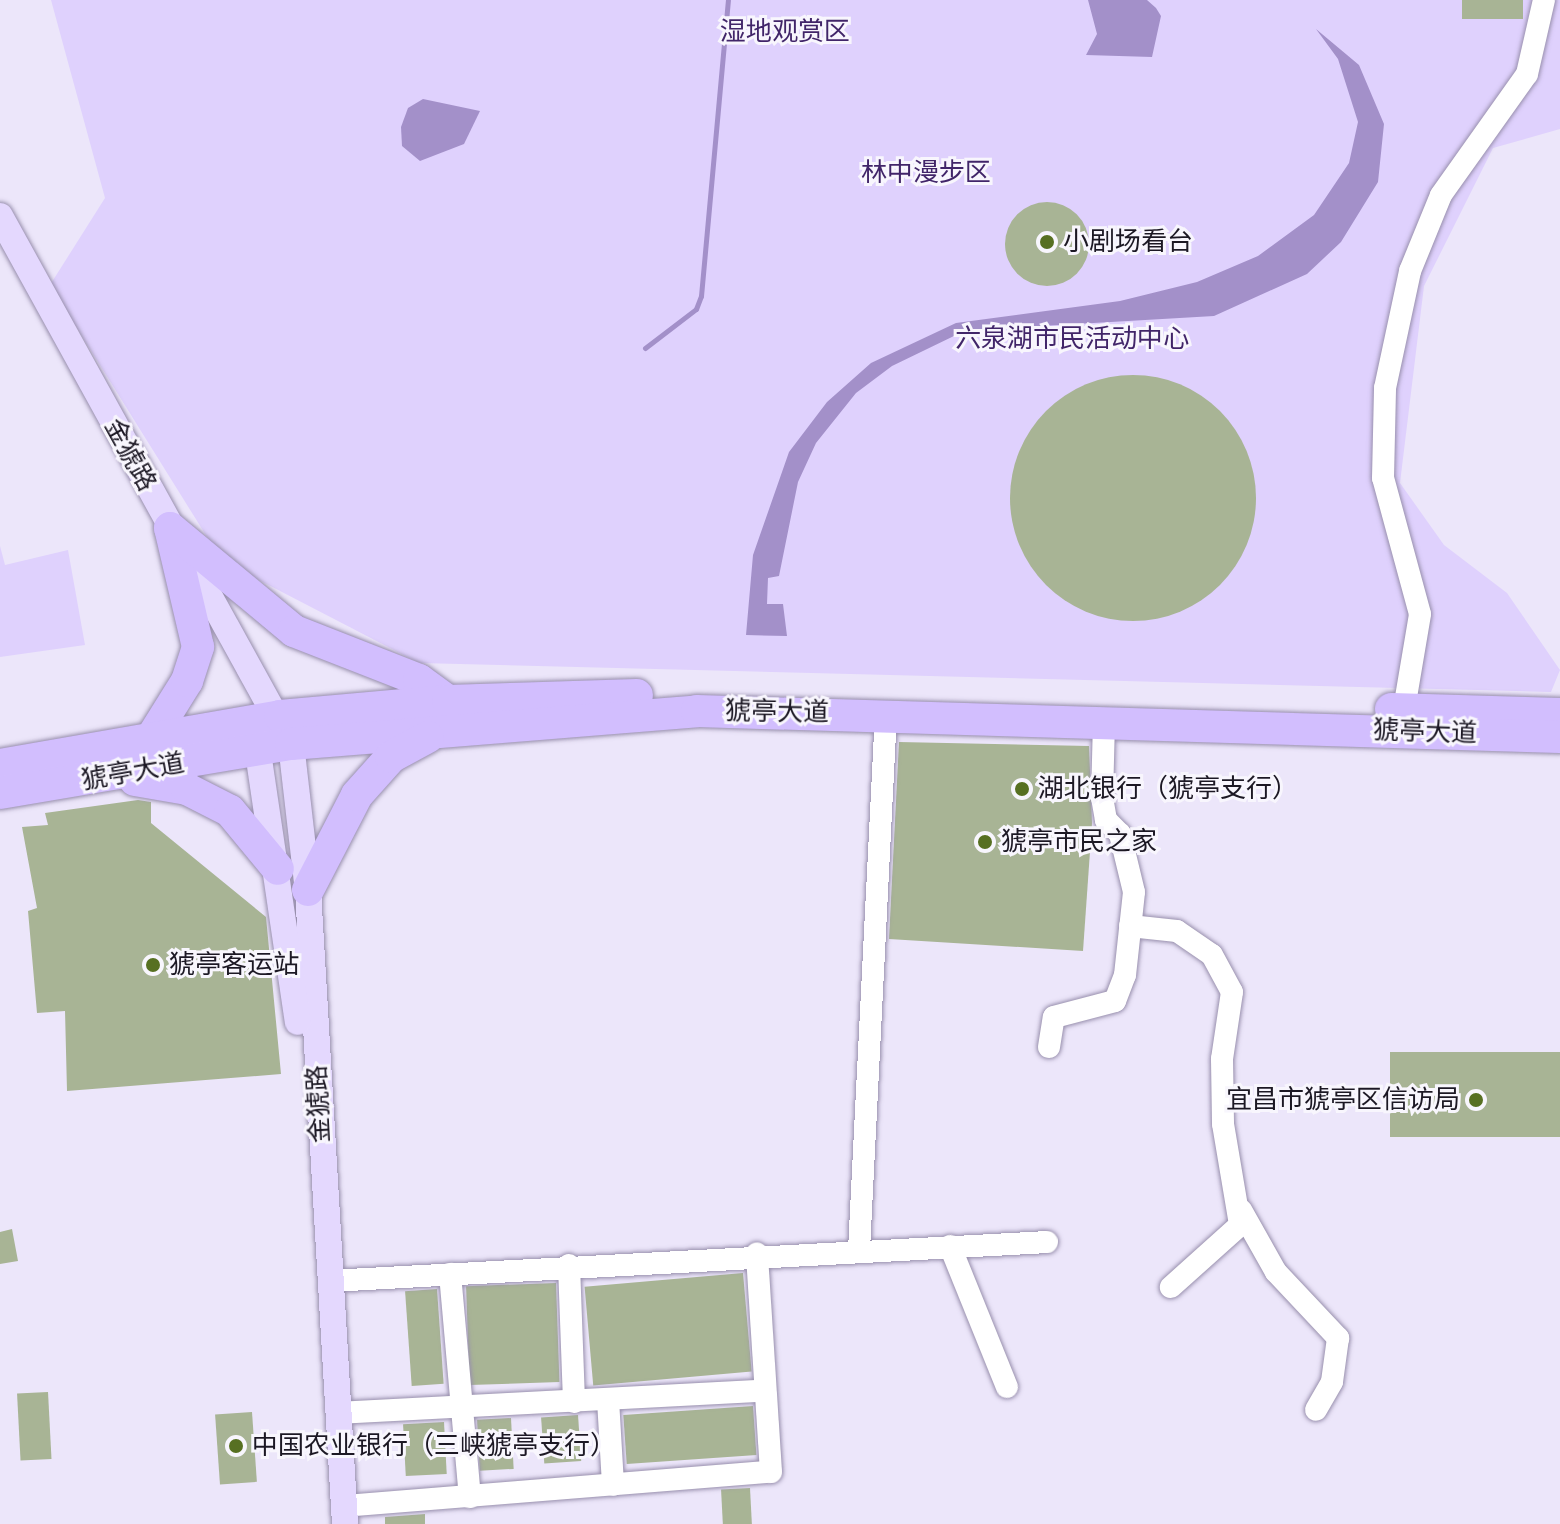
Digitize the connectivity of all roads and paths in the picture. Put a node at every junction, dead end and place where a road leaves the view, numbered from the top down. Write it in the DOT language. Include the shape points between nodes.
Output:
graph roads {
  1 [pos="1544,0"];
  2 [pos="0,216"];
  3 [pos="170,528"];
  4 [pos="1404,709"];
  5 [pos="886,713"];
  6 [pos="1560,714"];
  7 [pos="444,716"];
  8 [pos="1104,721"];
  9 [pos="269,725"];
  10 [pos="152,737"];
  11 [pos="1560,737"];
  12 [pos="0,765"];
  13 [pos="84,781"];
  14 [pos="0,793"];
  15 [pos="278,869"];
  16 [pos="308,890"];
  17 [pos="1130,926"];
  18 [pos="1049,1047"];
  19 [pos="1241,1210"];
  20 [pos="1047,1242"];
  21 [pos="950,1246"];
  22 [pos="859,1250"];
  23 [pos="757,1253"];
  24 [pos="569,1265"];
  25 [pos="450,1274"];
  26 [pos="330,1281"];
  27 [pos="1171,1287"];
  28 [pos="1007,1387"];
  29 [pos="764,1391"];
  30 [pos="608,1400"];
  31 [pos="574,1402"];
  32 [pos="462,1409"];
  33 [pos="1316,1410"];
  34 [pos="338,1413"];
  35 [pos="613,1485"];
  36 [pos="470,1497"];
  37 [pos="339,1518"];
  1 -- 4 [label="street" via="1527,74 1436,208 1410,271 1385,388 1383,478 1420,614"];
  2 -- 3 [label="main road, 金猇路"];
  3 -- 7 [label="highway" via="294,631 419,680"];
  3 -- 9 [label="main road, 金猇路"];
  3 -- 10 [label="highway" via="198,647 187,681"];
  4 -- 6 [label="highway, 猇亭大道"];
  4 -- 7 [label="highway, 猇亭大道" via="734,692"];
  5 -- 7 [label="highway, 猇亭大道"];
  5 -- 8 [label="highway, 猇亭大道"];
  5 -- 22 [label="street"];
  7 -- 9 [label="highway, 猇亭大道"];
  7 -- 16 [label="highway" via="391,757 357,795"];
  8 -- 11 [label="highway, 猇亭大道"];
  8 -- 17 [label="street" via="1102,798 1106,820 1120,834 1134,892"];
  9 -- 10 [label="highway, 猇亭大道"];
  9 -- 13 [label="highway, 猇亭大道"];
  9 -- 15 [label="main road, 金猇路"];
  9 -- 16 [label="main road, 金猇路"];
  10 -- 12 [label="highway, 猇亭大道"];
  13 -- 14 [label="highway, 猇亭大道"];
  13 -- 15 [label="highway" via="157,781 209,799 248,830"];
  15 -- 37 [label="main road, 金猇路" via="296,996"];
  16 -- 26 [label="main road, 金猇路"];
  17 -- 18 [label="street" via="1115,1001 1054,1017"];
  17 -- 19 [label="street" via="1177,931 1227,974 1232,992 1222,1059 1223,1124"];
  19 -- 27 [label="street" via="1240,1225 1224,1243"];
  19 -- 33 [label="street" via="1276,1272 1338,1338 1332,1382"];
  20 -- 21 [label="street"];
  21 -- 22 [label="street"];
  21 -- 28 [label="street"];
  22 -- 23 [label="street"];
  23 -- 24 [label="street"];
  23 -- 29 [label="street"];
  24 -- 25 [label="street"];
  24 -- 31 [label="street"];
  25 -- 26 [label="street"];
  25 -- 32 [label="street"];
  26 -- 34 [label="main road, 金猇路"];
  29 -- 30 [label="street"];
  29 -- 35 [label="street" via="771,1472"];
  30 -- 31 [label="street"];
  30 -- 35 [label="street"];
  31 -- 32 [label="street"];
  32 -- 34 [label="street"];
  32 -- 36 [label="street"];
  34 -- 37 [label="main road, 金猇路"];
  35 -- 36 [label="street"];
  36 -- 37 [label="street"];
}
